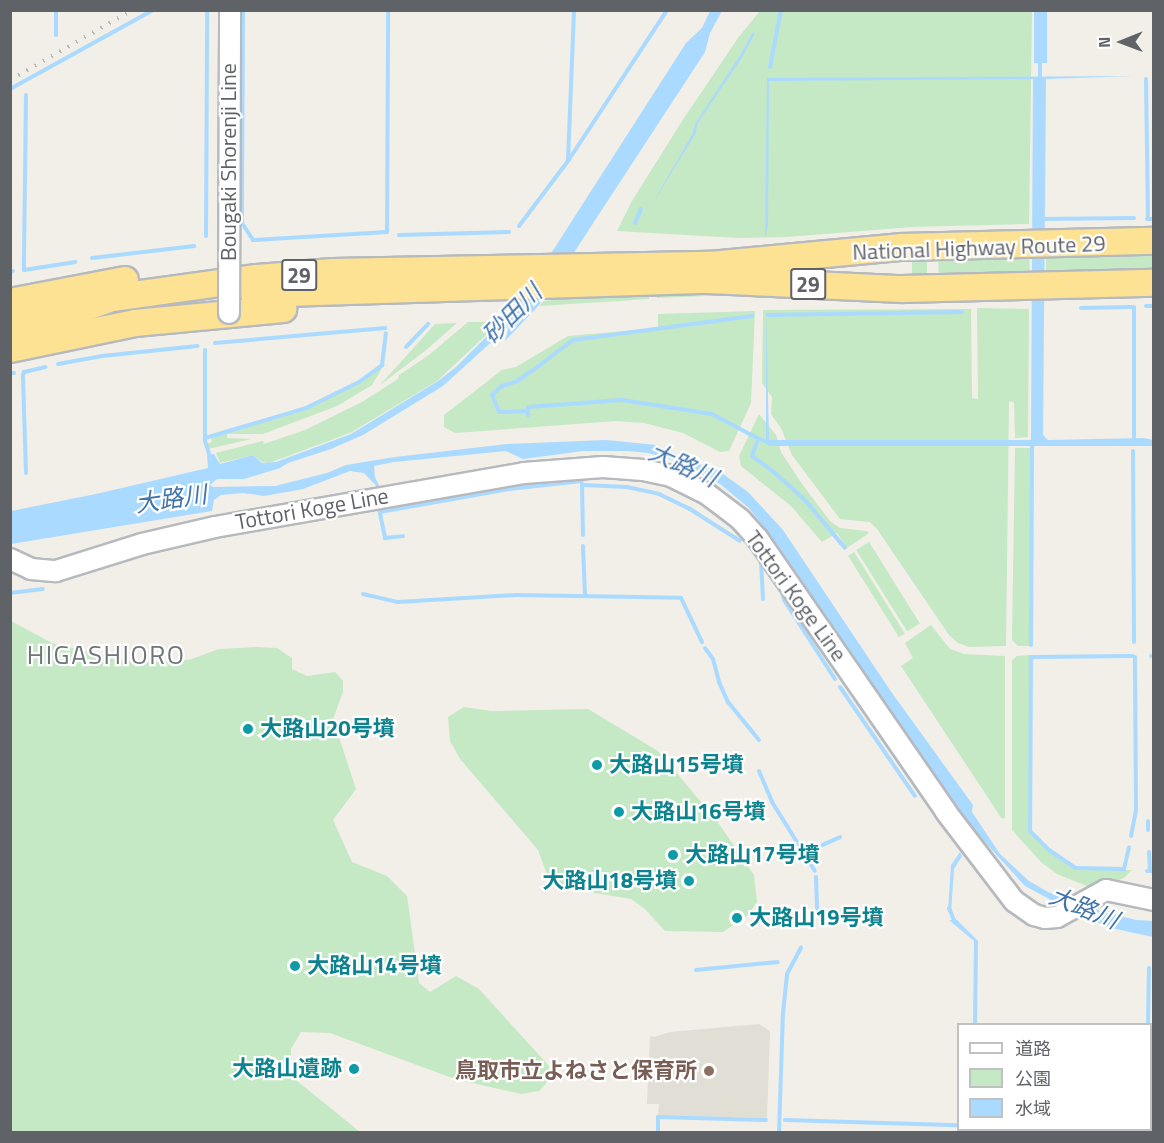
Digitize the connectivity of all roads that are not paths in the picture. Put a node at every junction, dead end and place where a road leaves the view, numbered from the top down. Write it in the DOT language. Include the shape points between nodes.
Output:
graph roads {
  1 [pos="230,10"];
  2 [pos="1154,241"];
  3 [pos="515,262"];
  4 [pos="229,265"];
  5 [pos="1154,282"];
  6 [pos="485,295"];
  7 [pos="10,302"];
  8 [pos="87,307"];
  9 [pos="229,313"];
  10 [pos="10,324"];
  11 [pos="10,349"];
  12 [pos="10,559"];
  13 [pos="1154,900"];
  1 -- 4 [label="main road, Bougaki Shorenji Line, bridge"];
  2 -- 3 [label="highway, National Highway Route 29 / 29" via="902,247 710,265"];
  3 -- 4 [label="highway" via="374,259"];
  3 -- 8 [label="highway, National Highway Route 29 / 29" via="257,278 112,298"];
  4 -- 7 [label="highway"];
  4 -- 9 [label="main road, Bougaki Shorenji Line, bridge"];
  5 -- 6 [label="highway, National Highway Route 29 / 29" via="902,289 708,280"];
  6 -- 8 [label="highway, National Highway Route 29 / 29" via="256,294"];
  6 -- 9 [label="highway"];
  8 -- 10 [label="highway, National Highway Route 29 / 29"];
  9 -- 11 [label="highway" via="135,323"];
  12 -- 13 [label="main road, Tottori Koge Line" via="31,569 56,571 142,544 215,527 524,473 603,467 671,476 707,494 740,519 758,539 1005,892 1034,915 1056,917 1106,890"];
}
